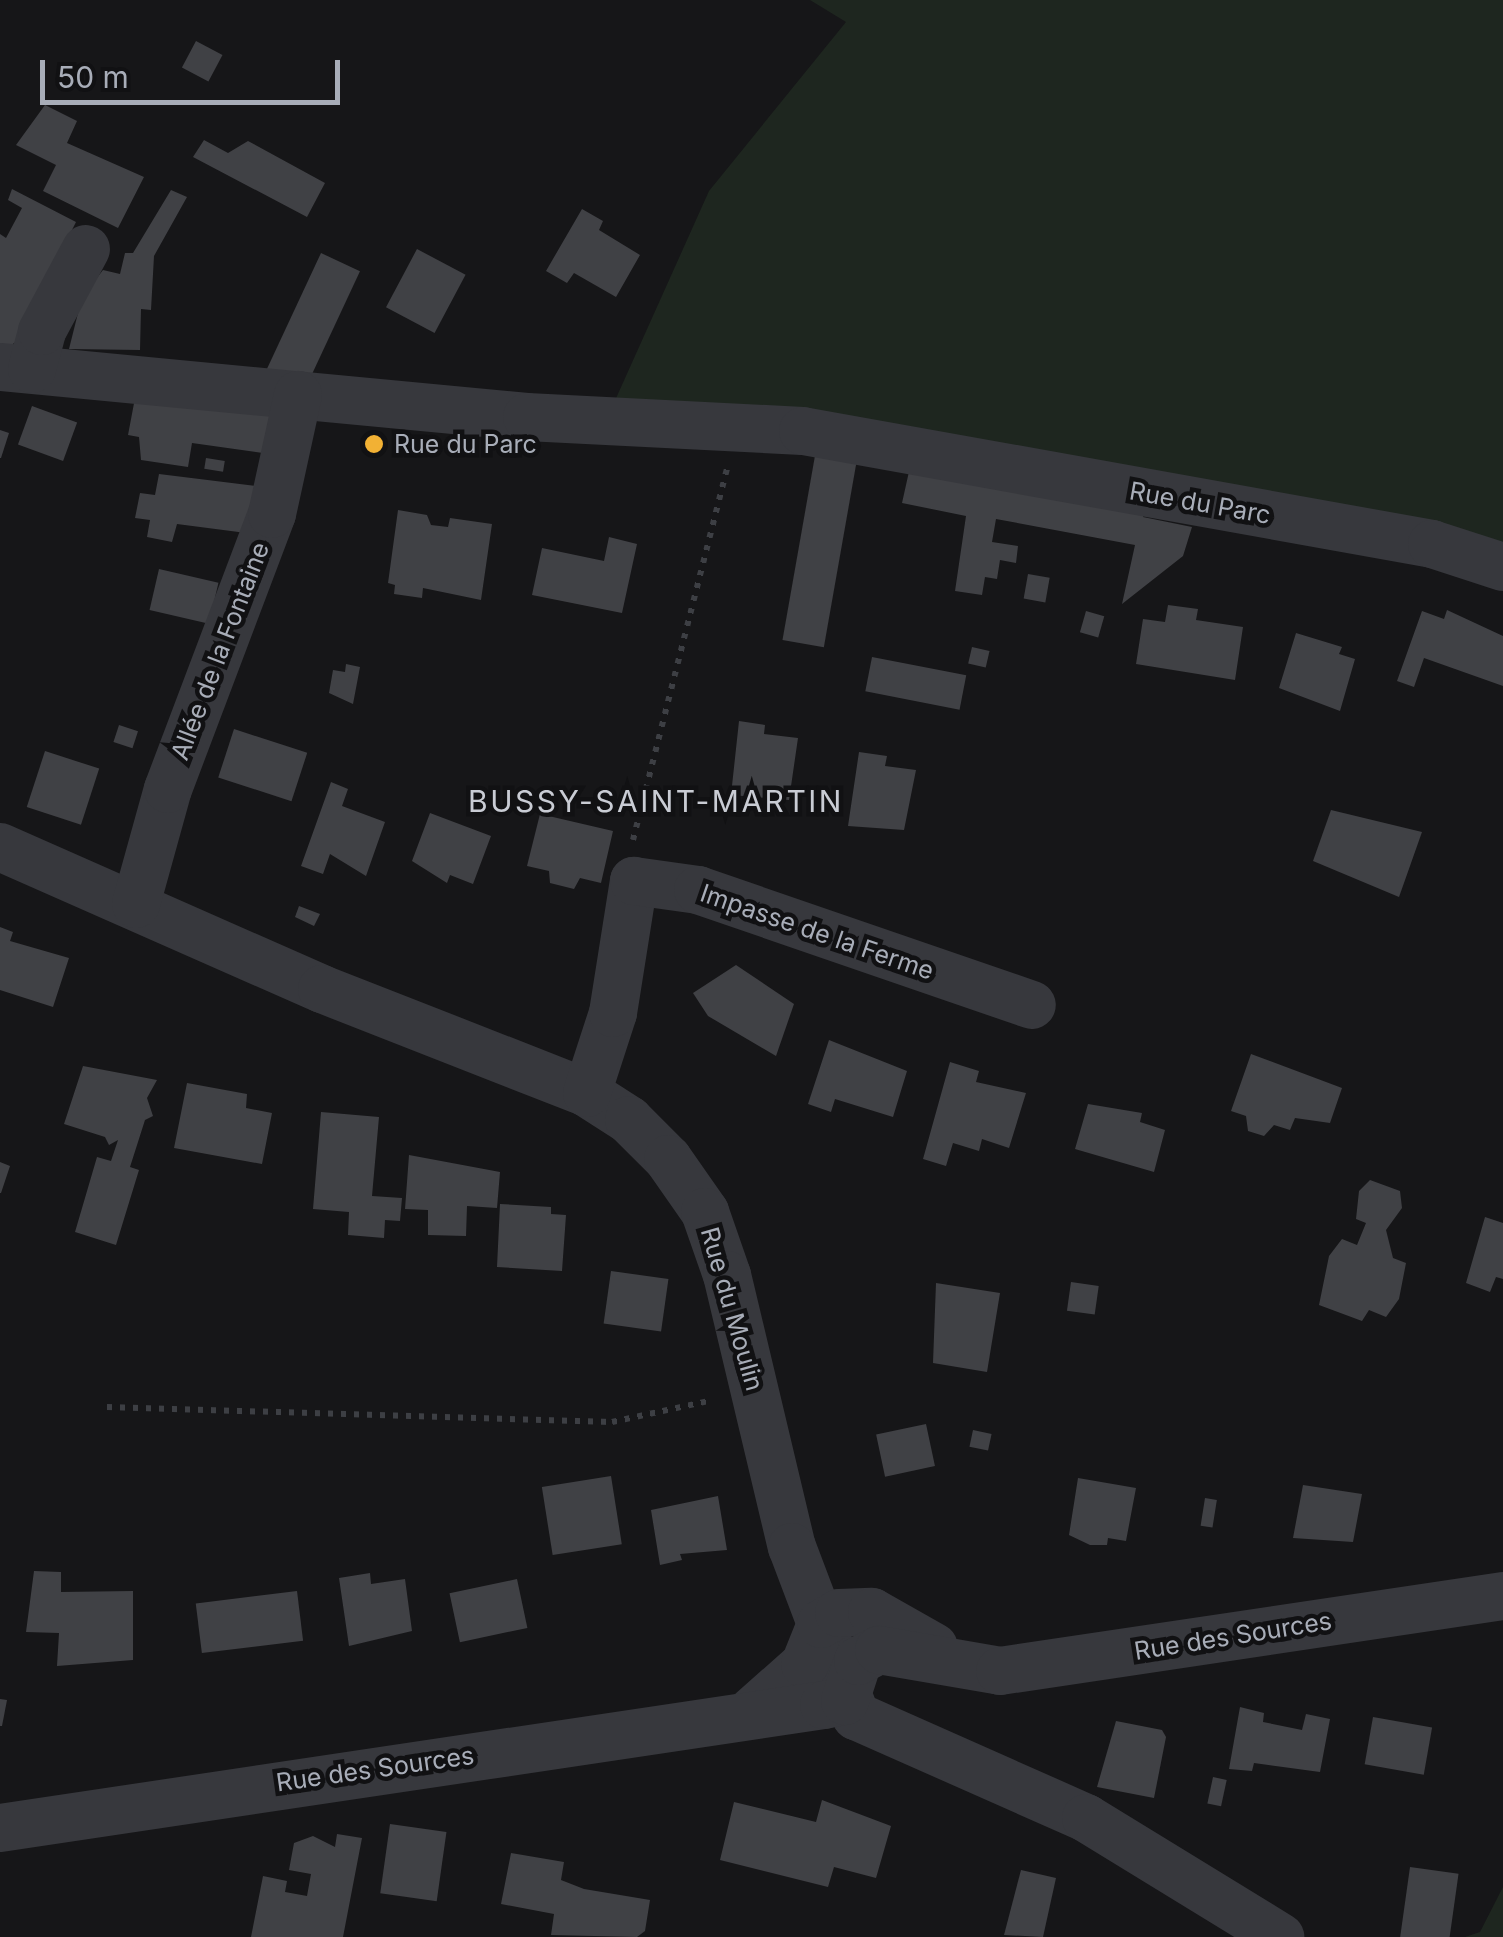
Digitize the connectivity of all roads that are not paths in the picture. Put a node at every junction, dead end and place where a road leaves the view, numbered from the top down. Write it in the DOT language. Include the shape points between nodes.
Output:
graph roads {
  1 [pos="86,249"];
  2 [pos="16,368"];
  3 [pos="298,396"];
  4 [pos="1503,567"];
  5 [pos="0,846"];
  6 [pos="136,904"];
  7 [pos="1032,1004"];
  8 [pos="587,1093"];
  9 [pos="1503,1596"];
  10 [pos="821,1624"];
  11 [pos="963,1664"];
  12 [pos="845,1700"];
  13 [pos="751,1712"];
  14 [pos="0,1828"];
  15 [pos="1280,1937"];
  1 -- 2 [label="street"];
  2 -- 3 [label="street, Rue du Parc"];
  3 -- 4 [label="street, Rue du Parc" via="527,418 803,431 1432,544"];
  3 -- 6 [label="street, Allée de la Fontaine" via="272,514 174,771"];
  5 -- 6 [label="street, Rue du Moulin"];
  6 -- 8 [label="street, Rue du Moulin" via="322,990"];
  7 -- 8 [label="street, Impasse de la Ferme" via="698,890 634,881 613,1014"];
  8 -- 10 [label="street, Rue du Moulin" via="668,1158 705,1212 792,1547"];
  9 -- 11 [label="street, Rue des Sources" via="1000,1671"];
  10 -- 11 [label="street, Rue des Sources" via="840,1613 872,1612"];
  10 -- 12 [label="street, Rue du Moulin"];
  10 -- 13 [label="street" via="805,1664"];
  11 -- 12 [label="street, Rue des Sources" via="880,1650 858,1661"];
  12 -- 13 [label="street, Rue des Sources"];
  12 -- 15 [label="street" via="879,1732 1086,1818"];
  13 -- 14 [label="street, Rue des Sources"];
}
